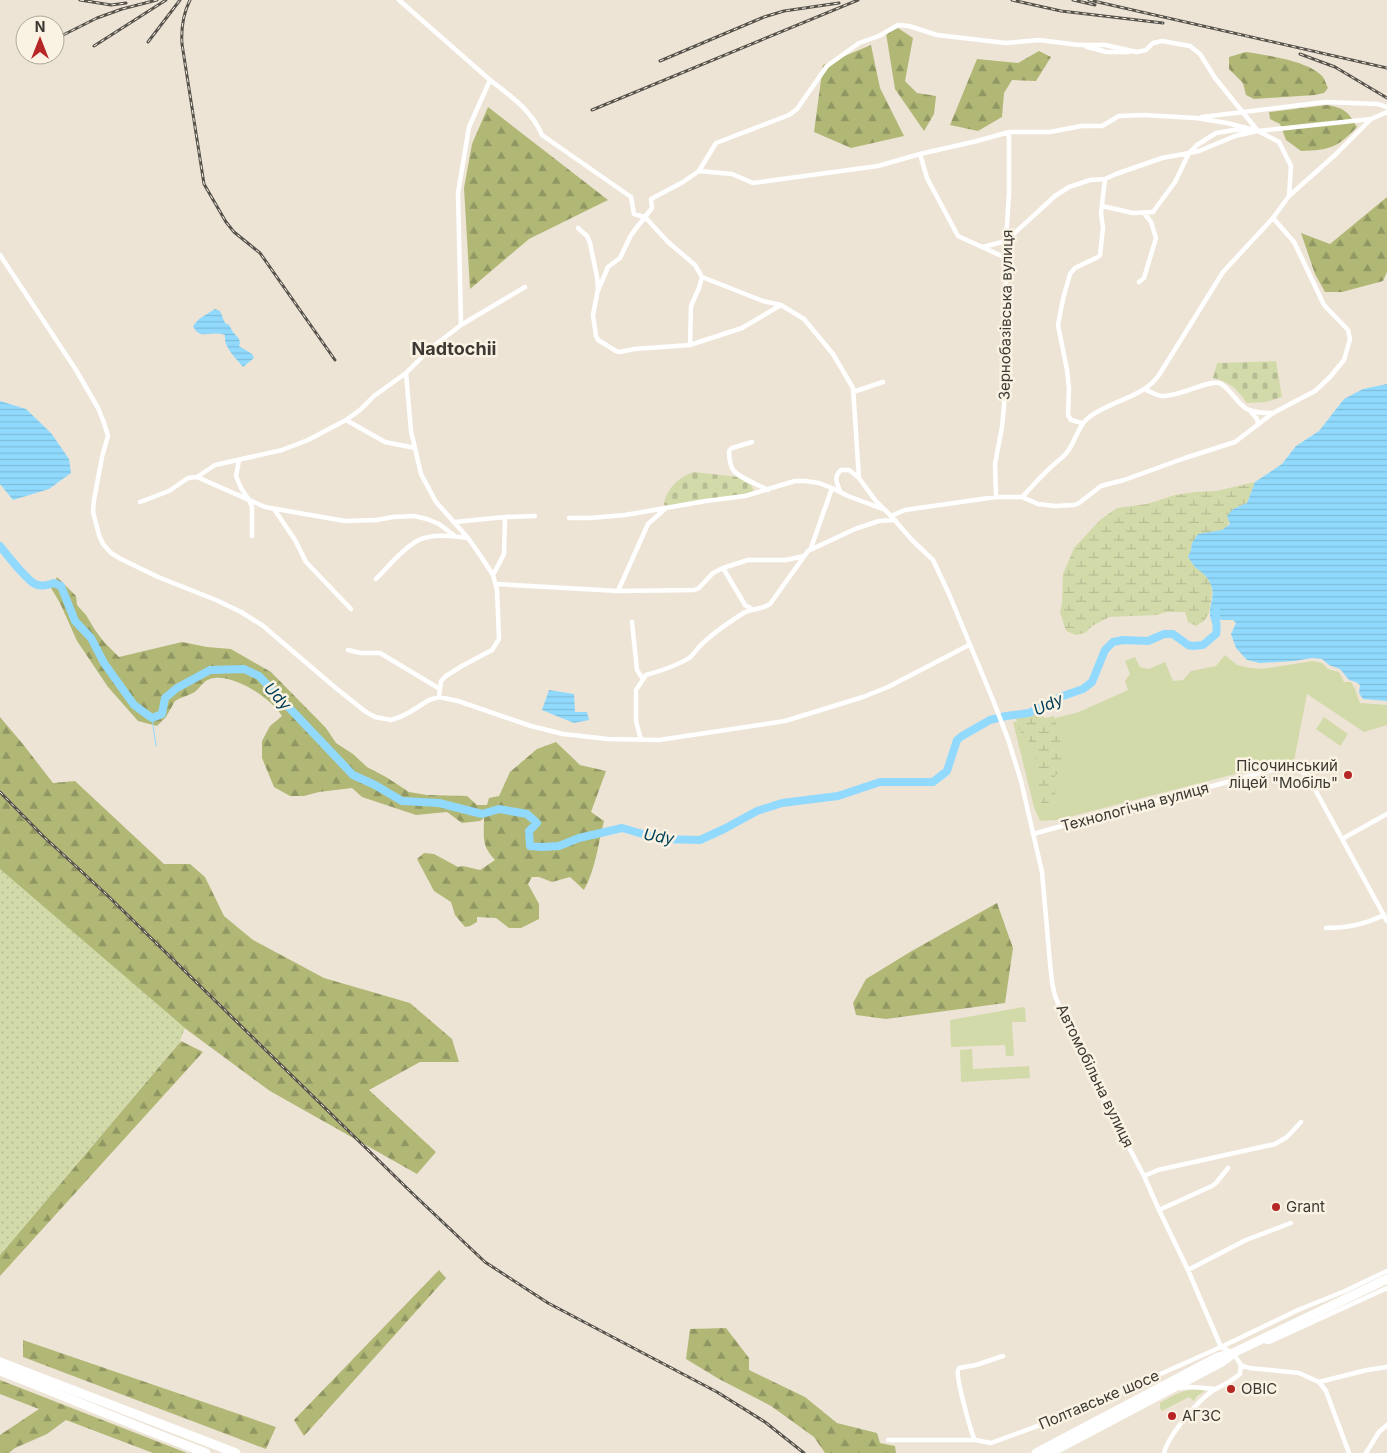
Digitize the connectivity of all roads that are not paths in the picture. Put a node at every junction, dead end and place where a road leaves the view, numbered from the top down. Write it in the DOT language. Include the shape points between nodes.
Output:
graph roads {
  1 [pos="400,0"];
  2 [pos="490,80"];
  3 [pos="1387,107"];
  4 [pos="1244,112"];
  5 [pos="1387,112"];
  6 [pos="1196,118"];
  7 [pos="1372,119"];
  8 [pos="1258,131"];
  9 [pos="1009,132"];
  10 [pos="1189,153"];
  11 [pos="920,154"];
  12 [pos="699,171"];
  13 [pos="1105,179"];
  14 [pos="1290,196"];
  15 [pos="1102,206"];
  16 [pos="1144,213"];
  17 [pos="644,218"];
  18 [pos="1273,218"];
  19 [pos="578,228"];
  20 [pos="1006,241"];
  21 [pos="983,248"];
  22 [pos="0,255"];
  23 [pos="1006,258"];
  24 [pos="702,277"];
  25 [pos="1139,282"];
  26 [pos="524,287"];
  27 [pos="597,294"];
  28 [pos="781,306"];
  29 [pos="461,325"];
  30 [pos="690,345"];
  31 [pos="406,373"];
  32 [pos="883,382"];
  33 [pos="1144,389"];
  34 [pos="853,392"];
  35 [pos="1250,410"];
  36 [pos="1273,413"];
  37 [pos="346,420"];
  38 [pos="1082,424"];
  39 [pos="1258,425"];
  40 [pos="752,442"];
  41 [pos="415,448"];
  42 [pos="239,460"];
  43 [pos="197,477"];
  44 [pos="859,478"];
  45 [pos="832,488"];
  46 [pos="768,490"];
  47 [pos="840,491"];
  48 [pos="996,497"];
  49 [pos="1022,498"];
  50 [pos="249,500"];
  51 [pos="140,502"];
  52 [pos="667,508"];
  53 [pos="274,509"];
  54 [pos="884,510"];
  55 [pos="536,516"];
  56 [pos="891,516"];
  57 [pos="505,517"];
  58 [pos="569,518"];
  59 [pos="895,520"];
  60 [pos="455,522"];
  61 [pos="252,536"];
  62 [pos="455,536"];
  63 [pos="468,538"];
  64 [pos="811,549"];
  65 [pos="804,556"];
  66 [pos="723,568"];
  67 [pos="493,575"];
  68 [pos="376,579"];
  69 [pos="496,584"];
  70 [pos="618,591"];
  71 [pos="752,609"];
  72 [pos="352,610"];
  73 [pos="632,622"];
  74 [pos="969,645"];
  75 [pos="348,650"];
  76 [pos="643,680"];
  77 [pos="440,689"];
  78 [pos="439,696"];
  79 [pos="641,740"];
  80 [pos="1387,814"];
  81 [pos="1034,834"];
  82 [pos="1342,839"];
  83 [pos="1384,915"];
  84 [pos="1387,921"];
  85 [pos="1326,928"];
  86 [pos="1301,1122"];
  87 [pos="1228,1168"];
  88 [pos="1144,1176"];
  89 [pos="1159,1210"];
  90 [pos="1291,1223"];
  91 [pos="1188,1270"];
  92 [pos="1387,1271"];
  93 [pos="1387,1279"];
  94 [pos="1387,1288"];
  95 [pos="1260,1340"];
  96 [pos="1221,1347"];
  97 [pos="1234,1353"];
  98 [pos="1003,1356"];
  99 [pos="0,1362"];
  100 [pos="1241,1366"];
  101 [pos="1387,1367"];
  102 [pos="0,1371"];
  103 [pos="1319,1382"];
  104 [pos="1174,1388"];
  105 [pos="1216,1389"];
  106 [pos="1387,1425"];
  107 [pos="888,1440"];
  108 [pos="975,1440"];
  109 [pos="206,1453"];
  110 [pos="236,1453"];
  111 [pos="1036,1453"];
  112 [pos="1050,1453"];
  113 [pos="1164,1453"];
  114 [pos="1349,1453"];
  115 [pos="1366,1453"];
  1 -- 2 [label="street"];
  2 -- 17 [label="street" via="519,102 538,124 542,135 631,197 634,214"];
  2 -- 29 [label="street" via="469,127 458,193"];
  3 -- 4 [label="street" via="1325,102"];
  4 -- 6 [label="street"];
  4 -- 8 [label="street"];
  4 -- 12 [label="street" via="1215,78 1200,54 1190,46 1162,41 1137,52 1105,45 1079,46 1039,40 1006,43 937,35 898,25 859,43 827,66 797,109 789,115 716,143"];
  5 -- 7 [label="street"];
  6 -- 8 [label="street"];
  6 -- 9 [label="street" via="1119,116 1102,126 1050,132"];
  7 -- 8 [label="street"];
  7 -- 14 [label="street"];
  8 -- 10 [label="street"];
  8 -- 10 [label="street" via="1216,132"];
  8 -- 14 [label="street" via="1278,142 1285,152 1291,166"];
  9 -- 11 [label="street"];
  9 -- 20 [label="street, Зернобазівська вулиця"];
  10 -- 13 [label="street" via="1162,158"];
  10 -- 16 [label="street" via="1156,210"];
  11 -- 12 [label="street" via="878,166 752,183 732,174"];
  11 -- 21 [label="street" via="927,178 958,236"];
  12 -- 17 [label="street" via="651,199 652,208"];
  13 -- 15 [label="street"];
  13 -- 20 [label="street" via="1069,187"];
  14 -- 18 [label="street"];
  15 -- 16 [label="street"];
  15 -- 38 [label="street" via="1100,254 1068,276 1058,325 1068,379 1068,415 1071,420"];
  16 -- 25 [label="street" via="1156,238 1144,278"];
  17 -- 24 [label="street" via="695,265"];
  17 -- 27 [label="street" via="620,258 608,267"];
  18 -- 33 [label="street" via="1223,272 1159,375"];
  18 -- 36 [label="street" via="1294,242 1324,305 1348,330 1350,339 1344,360 1330,377 1315,391"];
  19 -- 27 [label="street" via="590,243"];
  20 -- 21 [label="street"];
  20 -- 23 [label="street, Зернобазівська вулиця"];
  21 -- 23 [label="street"];
  22 -- 78 [label="street" via="76,370 103,420 108,436 93,512 99,535 111,553 216,600 262,625 344,695 375,717 392,720"];
  23 -- 48 [label="street, Зернобазівська вулиця" via="1005,396 995,464"];
  24 -- 28 [label="street"];
  24 -- 30 [label="street" via="691,306"];
  26 -- 29 [label="street"];
  27 -- 30 [label="street" via="593,315 596,336 616,351"];
  28 -- 30 [label="street" via="742,328"];
  28 -- 34 [label="street" via="804,320 816,333 833,354"];
  29 -- 31 [label="street"];
  31 -- 37 [label="street"];
  31 -- 41 [label="street"];
  32 -- 34 [label="street"];
  33 -- 35 [label="street" via="1161,396 1219,383"];
  33 -- 38 [label="street" via="1103,408"];
  34 -- 44 [label="street"];
  35 -- 36 [label="street"];
  35 -- 39 [label="street"];
  36 -- 39 [label="street"];
  37 -- 41 [label="street" via="385,442"];
  37 -- 42 [label="street" via="282,450"];
  38 -- 49 [label="street" via="1068,451"];
  39 -- 49 [label="street" via="1235,442 1101,486 1074,505 1038,504"];
  40 -- 46 [label="street" via="729,451 732,469"];
  41 -- 60 [label="street" via="421,474 436,502"];
  42 -- 43 [label="street" via="216,465"];
  42 -- 50 [label="street" via="236,476"];
  43 -- 50 [label="street"];
  43 -- 51 [label="street" via="188,478 169,491"];
  44 -- 47 [label="street" via="849,470 840,470 836,480"];
  44 -- 54 [label="street"];
  45 -- 46 [label="street" via="795,481"];
  45 -- 47 [label="street"];
  45 -- 64 [label="street"];
  46 -- 52 [label="street"];
  47 -- 54 [label="street"];
  48 -- 49 [label="street"];
  48 -- 56 [label="street" via="905,510"];
  50 -- 53 [label="street"];
  50 -- 61 [label="street"];
  52 -- 58 [label="street" via="625,515"];
  52 -- 70 [label="street" via="648,524"];
  53 -- 62 [label="street" via="345,521 414,516 439,524"];
  53 -- 72 [label="street" via="296,540 306,562"];
  54 -- 56 [label="street, Автомобільна вулиця"];
  55 -- 57 [label="street"];
  56 -- 59 [label="street, Автомобільна вулиця"];
  57 -- 60 [label="street"];
  57 -- 67 [label="street" via="504,554"];
  59 -- 64 [label="street" via="879,521"];
  59 -- 74 [label="street, Автомобільна вулиця" via="933,560"];
  60 -- 63 [label="street"];
  62 -- 63 [label="street"];
  62 -- 68 [label="street" via="417,541"];
  63 -- 67 [label="street"];
  64 -- 65 [label="street"];
  65 -- 66 [label="street" via="786,560 748,560"];
  65 -- 71 [label="street" via="770,604"];
  66 -- 70 [label="street" via="694,590"];
  66 -- 71 [label="street" via="745,605"];
  67 -- 69 [label="street"];
  69 -- 70 [label="street"];
  69 -- 77 [label="street" via="499,639 492,650 446,676"];
  71 -- 76 [label="street" via="713,633 690,658 646,675"];
  73 -- 76 [label="street" via="637,670"];
  74 -- 79 [label="street" via="888,687 785,721"];
  74 -- 81 [label="street, Автомобільна вулиця" via="1008,739"];
  75 -- 77 [label="street" via="380,653"];
  76 -- 79 [label="street" via="636,690 636,721"];
  77 -- 78 [label="street"];
  78 -- 79 [label="street" via="563,734"];
  80 -- 82 [label="street"];
  81 -- 82 [label="street, Технологічна вулиця" via="1290,767 1307,775"];
  81 -- 88 [label="street, Автомобільна вулиця" via="1042,872 1055,996 1091,1075"];
  82 -- 83 [label="street, Технологічна вулиця"];
  83 -- 84 [label="street, Технологічна вулиця"];
  83 -- 85 [label="street" via="1345,928"];
  86 -- 88 [label="street" via="1275,1144 1158,1170"];
  87 -- 89 [label="street" via="1212,1186"];
  88 -- 89 [label="street, Автомобільна вулиця"];
  89 -- 91 [label="street, Автомобільна вулиця"];
  90 -- 91 [label="street" via="1246,1240"];
  91 -- 96 [label="street, Автомобільна вулиця"];
  92 -- 96 [label="street, Полтавське шосе"];
  93 -- 95 [label="highway"];
  94 -- 95 [label="street" via="1269,1342"];
  95 -- 97 [label="highway"];
  96 -- 97 [label="street"];
  96 -- 108 [label="street, Полтавське шосе" via="1065,1416 992,1443"];
  97 -- 100 [label="street"];
  97 -- 104 [label="highway"];
  97 -- 111 [label="highway" via="1218,1357"];
  98 -- 108 [label="street" via="962,1366 958,1371"];
  99 -- 110 [label="highway"];
  100 -- 103 [label="street" via="1299,1373"];
  100 -- 105 [label="street" via="1236,1378"];
  101 -- 103 [label="street"];
  102 -- 109 [label="highway"];
  103 -- 114 [label="street" via="1326,1391"];
  104 -- 105 [label="street"];
  104 -- 112 [label="highway"];
  105 -- 113 [label="street" via="1180,1425"];
  106 -- 115 [label="street"];
  107 -- 108 [label="street, Полтавське шосе"];
}
